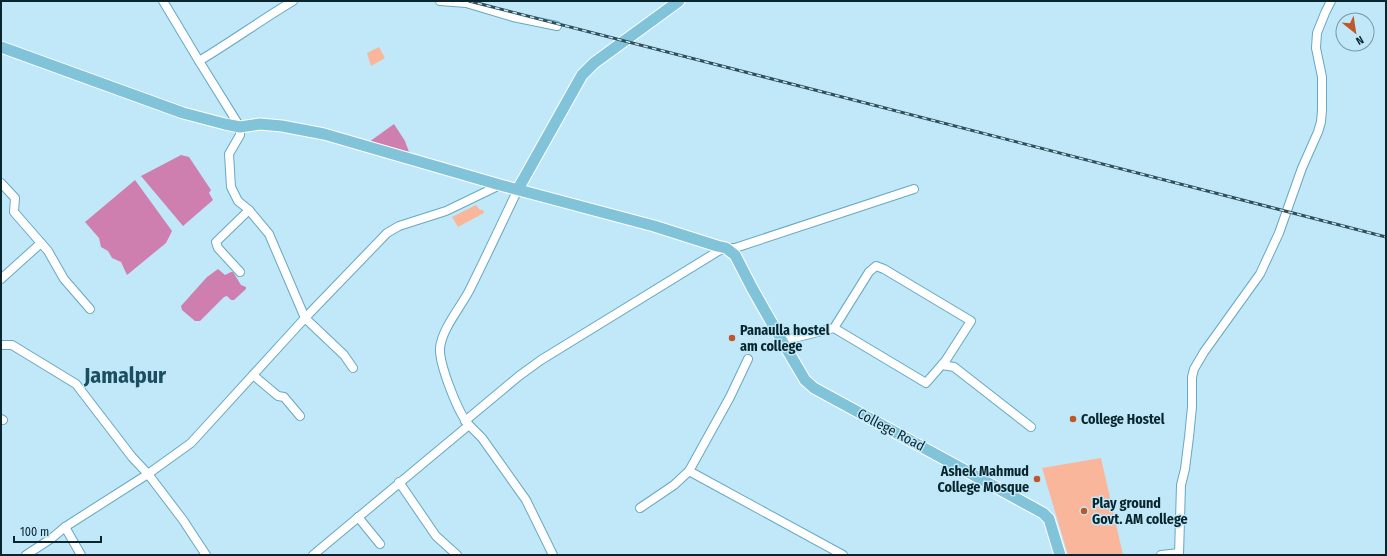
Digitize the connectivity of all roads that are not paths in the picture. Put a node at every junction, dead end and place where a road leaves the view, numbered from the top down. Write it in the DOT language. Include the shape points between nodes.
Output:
graph roads {
  1 [pos="163,1"];
  2 [pos="293,1"];
  3 [pos="440,1"];
  4 [pos="679,1"];
  5 [pos="1331,1"];
  6 [pos="557,26"];
  7 [pos="1,46"];
  8 [pos="198,61"];
  9 [pos="240,127"];
  10 [pos="1,183"];
  11 [pos="500,185"];
  12 [pos="518,189"];
  13 [pos="914,189"];
  14 [pos="249,210"];
  15 [pos="41,244"];
  16 [pos="726,248"];
  17 [pos="240,272"];
  18 [pos="1,279"];
  19 [pos="90,309"];
  20 [pos="304,318"];
  21 [pos="834,328"];
  22 [pos="782,341"];
  23 [pos="1,345"];
  24 [pos="949,354"];
  25 [pos="748,359"];
  26 [pos="942,365"];
  27 [pos="954,367"];
  28 [pos="353,368"];
  29 [pos="253,375"];
  30 [pos="300,416"];
  31 [pos="467,423"];
  32 [pos="1031,428"];
  33 [pos="688,471"];
  34 [pos="148,474"];
  35 [pos="399,482"];
  36 [pos="640,508"];
  37 [pos="358,517"];
  38 [pos="65,527"];
  39 [pos="380,544"];
  40 [pos="1179,554"];
  41 [pos="26,555"];
  42 [pos="81,555"];
  43 [pos="206,555"];
  44 [pos="312,555"];
  45 [pos="457,555"];
  46 [pos="553,555"];
  47 [pos="843,555"];
  48 [pos="1060,555"];
  49 [pos="1161,555"];
  1 -- 8 [label="street"];
  2 -- 8 [label="street"];
  3 -- 6 [label="street" via="466,3"];
  4 -- 12 [label="main road" via="594,63 582,75"];
  5 -- 40 [label="street" via="1317,33 1316,48 1322,77 1322,110 1318,132 1279,233 1260,274 1194,369 1189,437 1181,485"];
  7 -- 9 [label="main road" via="183,113"];
  8 -- 9 [label="street"];
  9 -- 11 [label="main road" via="260,124 324,134"];
  9 -- 14 [label="street" via="240,135 229,154 231,187 238,201"];
  10 -- 15 [label="street" via="15,198 14,212"];
  11 -- 12 [label="main road"];
  11 -- 20 [label="street" via="446,211 399,226 387,233"];
  12 -- 16 [label="main road"];
  12 -- 31 [label="street" via="468,292 443,336 440,349 444,372"];
  13 -- 16 [label="street" via="735,248"];
  14 -- 17 [label="street" via="216,242 218,248"];
  14 -- 20 [label="street" via="269,234"];
  15 -- 18 [label="street"];
  15 -- 19 [label="street" via="64,279"];
  16 -- 22 [label="main road" via="735,255"];
  16 -- 31 [label="street" via="540,360 518,376"];
  20 -- 28 [label="street" via="344,355"];
  20 -- 29 [label="street"];
  21 -- 22 [label="street"];
  21 -- 24 [label="street" via="869,272 876,266 970,321"];
  21 -- 26 [label="street" via="926,383"];
  22 -- 48 [label="main road, College Road" via="806,380 814,388 1043,513 1049,519"];
  23 -- 34 [label="street" via="12,345 76,384"];
  24 -- 26 [label="street"];
  24 -- 27 [label="street"];
  25 -- 33 [label="street" via="730,397"];
  26 -- 27 [label="street"];
  27 -- 32 [label="street"];
  29 -- 30 [label="street" via="278,396 284,397"];
  29 -- 34 [label="street" via="191,443"];
  31 -- 35 [label="street"];
  31 -- 46 [label="street" via="482,438 526,500"];
  33 -- 36 [label="street" via="674,485"];
  33 -- 47 [label="street"];
  34 -- 38 [label="street"];
  34 -- 43 [label="street"];
  35 -- 37 [label="street"];
  35 -- 45 [label="street" via="436,536"];
  37 -- 39 [label="street"];
  37 -- 44 [label="street"];
  38 -- 41 [label="street"];
  38 -- 42 [label="street"];
  40 -- 49 [label="street"];
}
